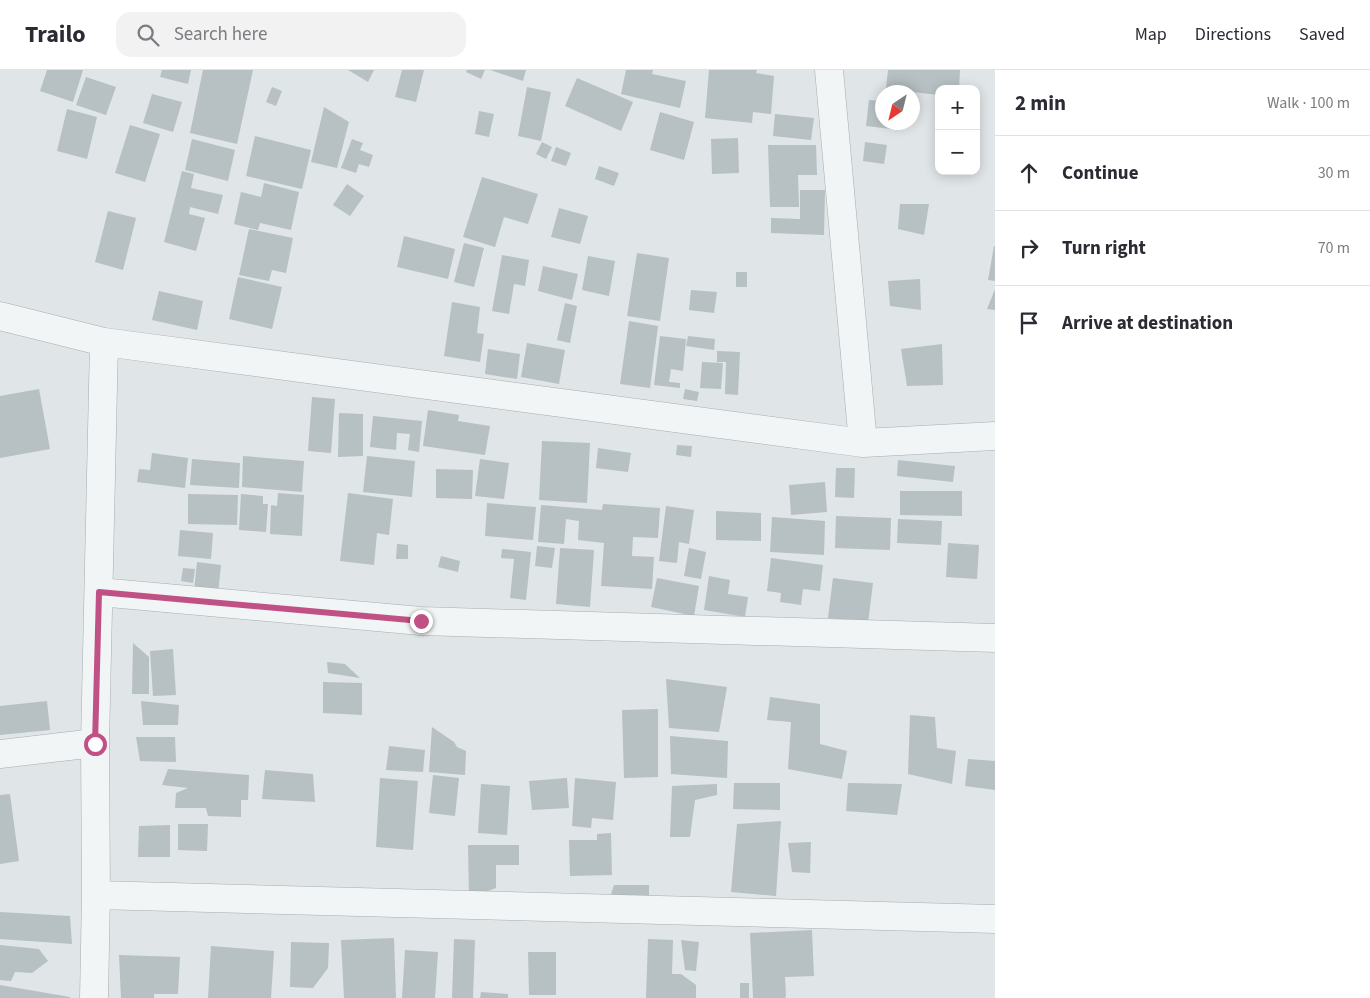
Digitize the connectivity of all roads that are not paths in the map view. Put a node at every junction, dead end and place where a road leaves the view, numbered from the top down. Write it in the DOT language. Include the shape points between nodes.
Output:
graph roads {
  1 [pos="829,70"];
  2 [pos="0,316"];
  3 [pos="104,342"];
  4 [pos="995,436"];
  5 [pos="864,443"];
  6 [pos="99,592"];
  7 [pos="995,638"];
  8 [pos="95,744"];
  9 [pos="0,754"];
  10 [pos="96,895"];
  11 [pos="995,919"];
  12 [pos="94,998"];
  1 -- 5 [label="street"];
  2 -- 3 [label="street"];
  3 -- 5 [label="street"];
  3 -- 6 [label="street"];
  4 -- 5 [label="street"];
  6 -- 7 [label="street" via="421,621"];
  6 -- 8 [label="street"];
  8 -- 9 [label="street"];
  8 -- 10 [label="street"];
  10 -- 11 [label="street"];
  10 -- 12 [label="street"];
}
